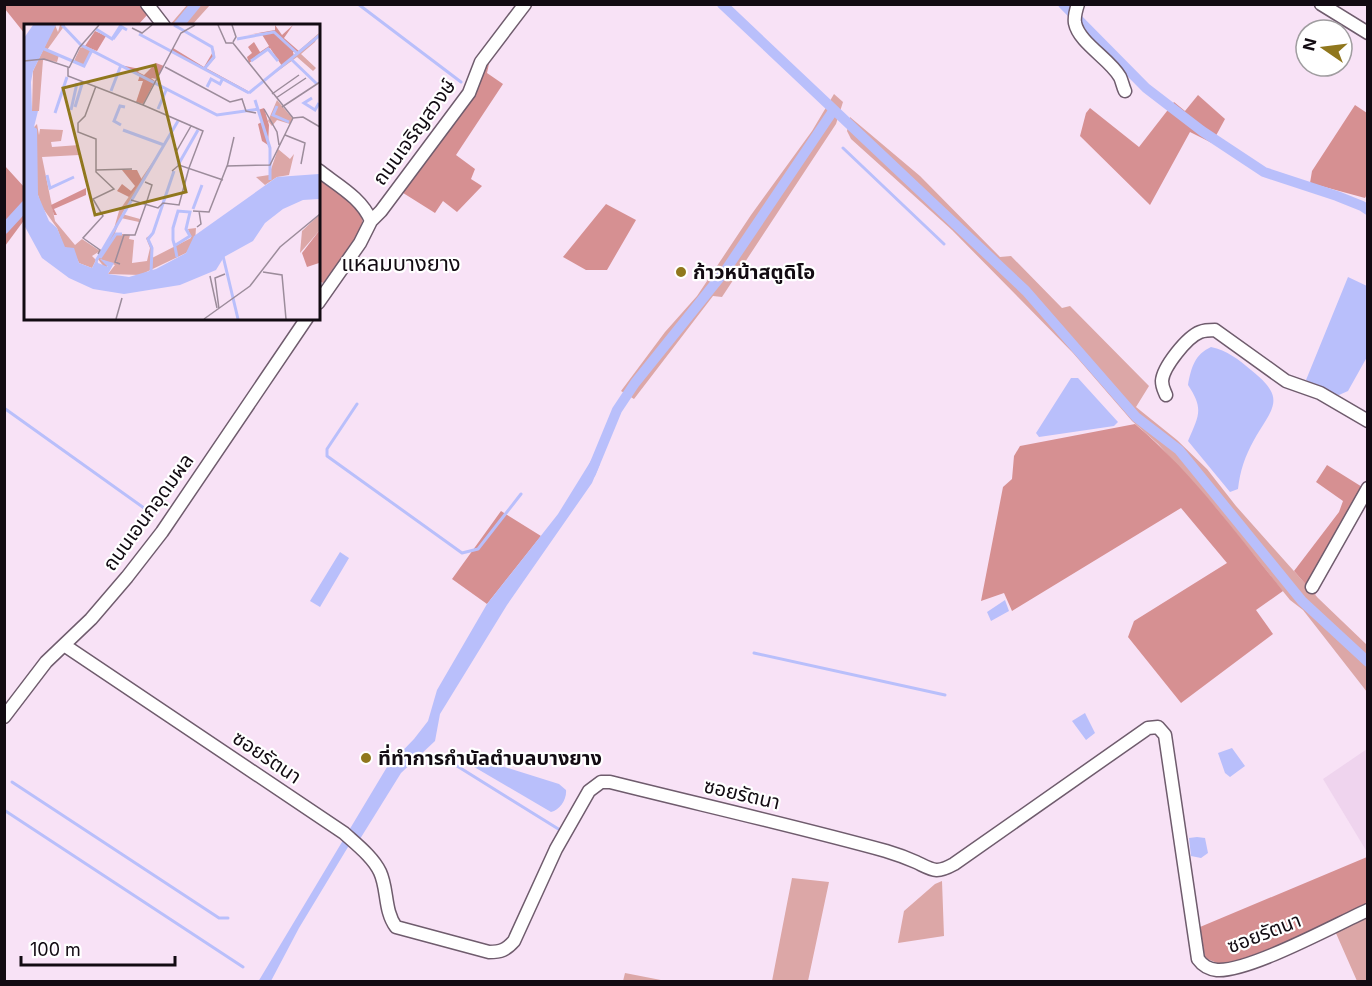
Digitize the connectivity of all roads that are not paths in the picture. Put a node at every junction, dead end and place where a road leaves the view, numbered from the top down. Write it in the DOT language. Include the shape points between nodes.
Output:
graph roads {
  1 [pos="147,4"];
  2 [pos="525,4"];
  3 [pos="1321,4"];
  4 [pos="1076,10"];
  5 [pos="163,24"];
  6 [pos="1368,33"];
  7 [pos="1125,91"];
  8 [pos="320,172"];
  9 [pos="370,221"];
  10 [pos="320,300"];
  11 [pos="306,320"];
  12 [pos="1166,395"];
  13 [pos="1368,421"];
  14 [pos="1368,488"];
  15 [pos="1312,587"];
  16 [pos="64,645"];
  17 [pos="4,717"];
  18 [pos="1368,910"];
  1 -- 5 [label="street"];
  2 -- 9 [label="street, ถนนเจริญสวงษ์" via="481,62 469,93"];
  3 -- 6 [label="street"];
  4 -- 7 [label="street" via="1075,25 1082,37 1113,68"];
  8 -- 9 [label="street" via="361,203"];
  9 -- 10 [label="street" via="360,243"];
  11 -- 16 [label="street, ถนนเอนกอุดมผล" via="162,532"];
  12 -- 13 [label="street" via="1163,374 1176,354 1191,337 1215,330 1286,381 1320,393"];
  14 -- 15 [label="street"];
  16 -- 17 [label="street, ถนนเอนกอุดมผล"];
  16 -- 18 [label="street, ซอยรัตนา" via="344,833 379,869 396,927 489,952 500,952 514,941 556,849 590,791 600,782 796,826 892,852 938,871 954,864 1153,726 1165,735 1198,959 1203,966 1220,970 1247,964"];
}
